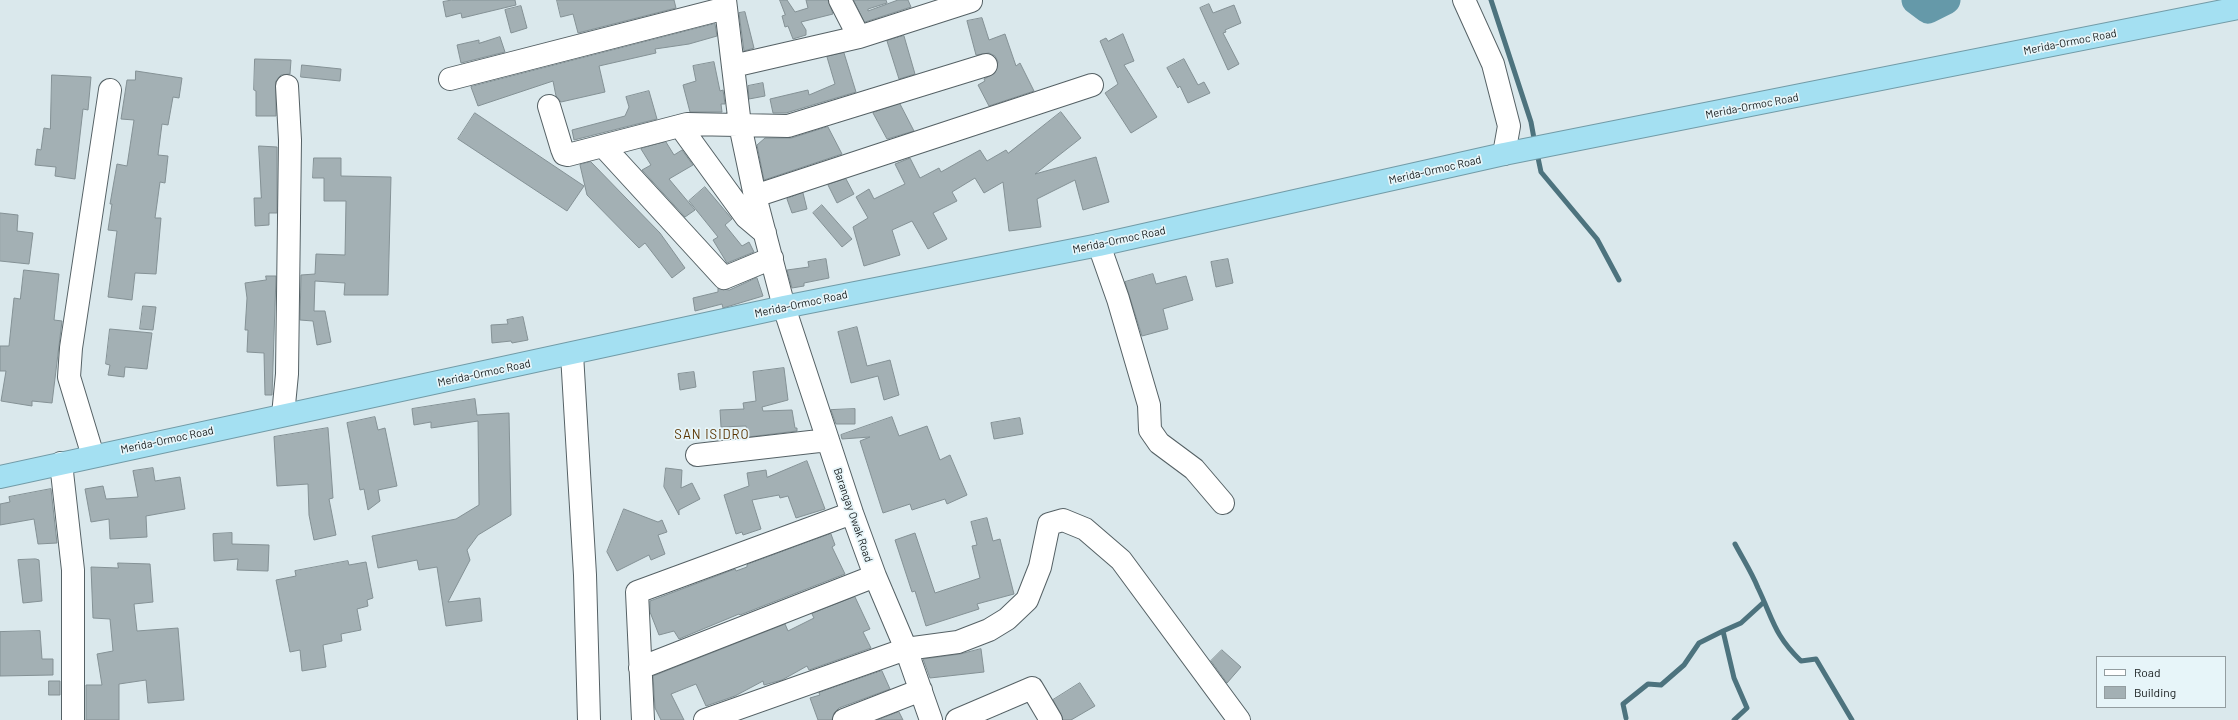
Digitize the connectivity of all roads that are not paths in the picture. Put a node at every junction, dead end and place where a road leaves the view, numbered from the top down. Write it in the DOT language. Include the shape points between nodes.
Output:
graph roads {
  1 [pos="840,0"];
  2 [pos="971,0"];
  3 [pos="1464,0"];
  4 [pos="726,4"];
  5 [pos="2238,8"];
  6 [pos="859,37"];
  7 [pos="986,65"];
  8 [pos="733,66"];
  9 [pos="450,79"];
  10 [pos="1092,85"];
  11 [pos="287,86"];
  12 [pos="110,90"];
  13 [pos="549,106"];
  14 [pos="740,125"];
  15 [pos="680,126"];
  16 [pos="603,146"];
  17 [pos="1510,154"];
  18 [pos="755,196"];
  19 [pos="765,233"];
  20 [pos="1099,245"];
  21 [pos="772,258"];
  22 [pos="784,307"];
  23 [pos="572,354"];
  24 [pos="282,415"];
  25 [pos="828,440"];
  26 [pos="697,455"];
  27 [pos="93,456"];
  28 [pos="61,463"];
  29 [pos="0,477"];
  30 [pos="1223,503"];
  31 [pos="852,513"];
  32 [pos="875,576"];
  33 [pos="906,649"];
  34 [pos="640,668"];
  35 [pos="921,690"];
  36 [pos="73,720"];
  37 [pos="589,720"];
  38 [pos="643,720"];
  39 [pos="705,720"];
  40 [pos="844,720"];
  41 [pos="931,720"];
  42 [pos="957,720"];
  43 [pos="1051,720"];
  44 [pos="1239,720"];
  1 -- 6 [label="street"];
  2 -- 6 [label="street"];
  3 -- 17 [label="street" via="1493,64 1509,126"];
  4 -- 8 [label="street, Barangay Owak Road"];
  4 -- 9 [label="street"];
  5 -- 17 [label="highway, Merida-Ormoc Road"];
  6 -- 8 [label="street"];
  7 -- 14 [label="street" via="788,126"];
  8 -- 14 [label="street, Barangay Owak Road"];
  10 -- 18 [label="street"];
  11 -- 24 [label="street" via="290,140 287,374"];
  12 -- 27 [label="street" via="72,341 69,377"];
  13 -- 16 [label="street" via="564,154"];
  14 -- 15 [label="street" via="702,122"];
  14 -- 18 [label="street, Barangay Owak Road"];
  15 -- 16 [label="street"];
  15 -- 19 [label="street" via="746,217"];
  16 -- 21 [label="street" via="724,278"];
  17 -- 20 [label="highway, Merida-Ormoc Road"];
  18 -- 19 [label="street, Barangay Owak Road"];
  19 -- 21 [label="street, Barangay Owak Road"];
  20 -- 22 [label="highway, Merida-Ormoc Road"];
  20 -- 30 [label="street" via="1150,405 1150,430 1159,443 1194,469"];
  21 -- 22 [label="street, Barangay Owak Road"];
  22 -- 23 [label="highway, Merida-Ormoc Road"];
  22 -- 25 [label="street, Barangay Owak Road"];
  23 -- 24 [label="highway, Merida-Ormoc Road"];
  23 -- 37 [label="street" via="585,575"];
  24 -- 27 [label="highway, Merida-Ormoc Road"];
  25 -- 26 [label="street"];
  25 -- 31 [label="street, Barangay Owak Road"];
  27 -- 28 [label="highway, Merida-Ormoc Road"];
  28 -- 29 [label="highway, Merida-Ormoc Road"];
  28 -- 36 [label="street" via="73,570"];
  31 -- 32 [label="street, Barangay Owak Road"];
  31 -- 34 [label="street" via="637,592"];
  32 -- 33 [label="street, Barangay Owak Road"];
  32 -- 34 [label="street"];
  33 -- 35 [label="street, Barangay Owak Road"];
  33 -- 39 [label="street"];
  33 -- 44 [label="street" via="958,642 989,630 1007,619 1028,600 1040,567 1049,524 1063,520 1085,529 1121,560"];
  34 -- 38 [label="street"];
  35 -- 40 [label="street"];
  35 -- 41 [label="street, Barangay Owak Road"];
  42 -- 43 [label="street" via="1032,688"];
}
